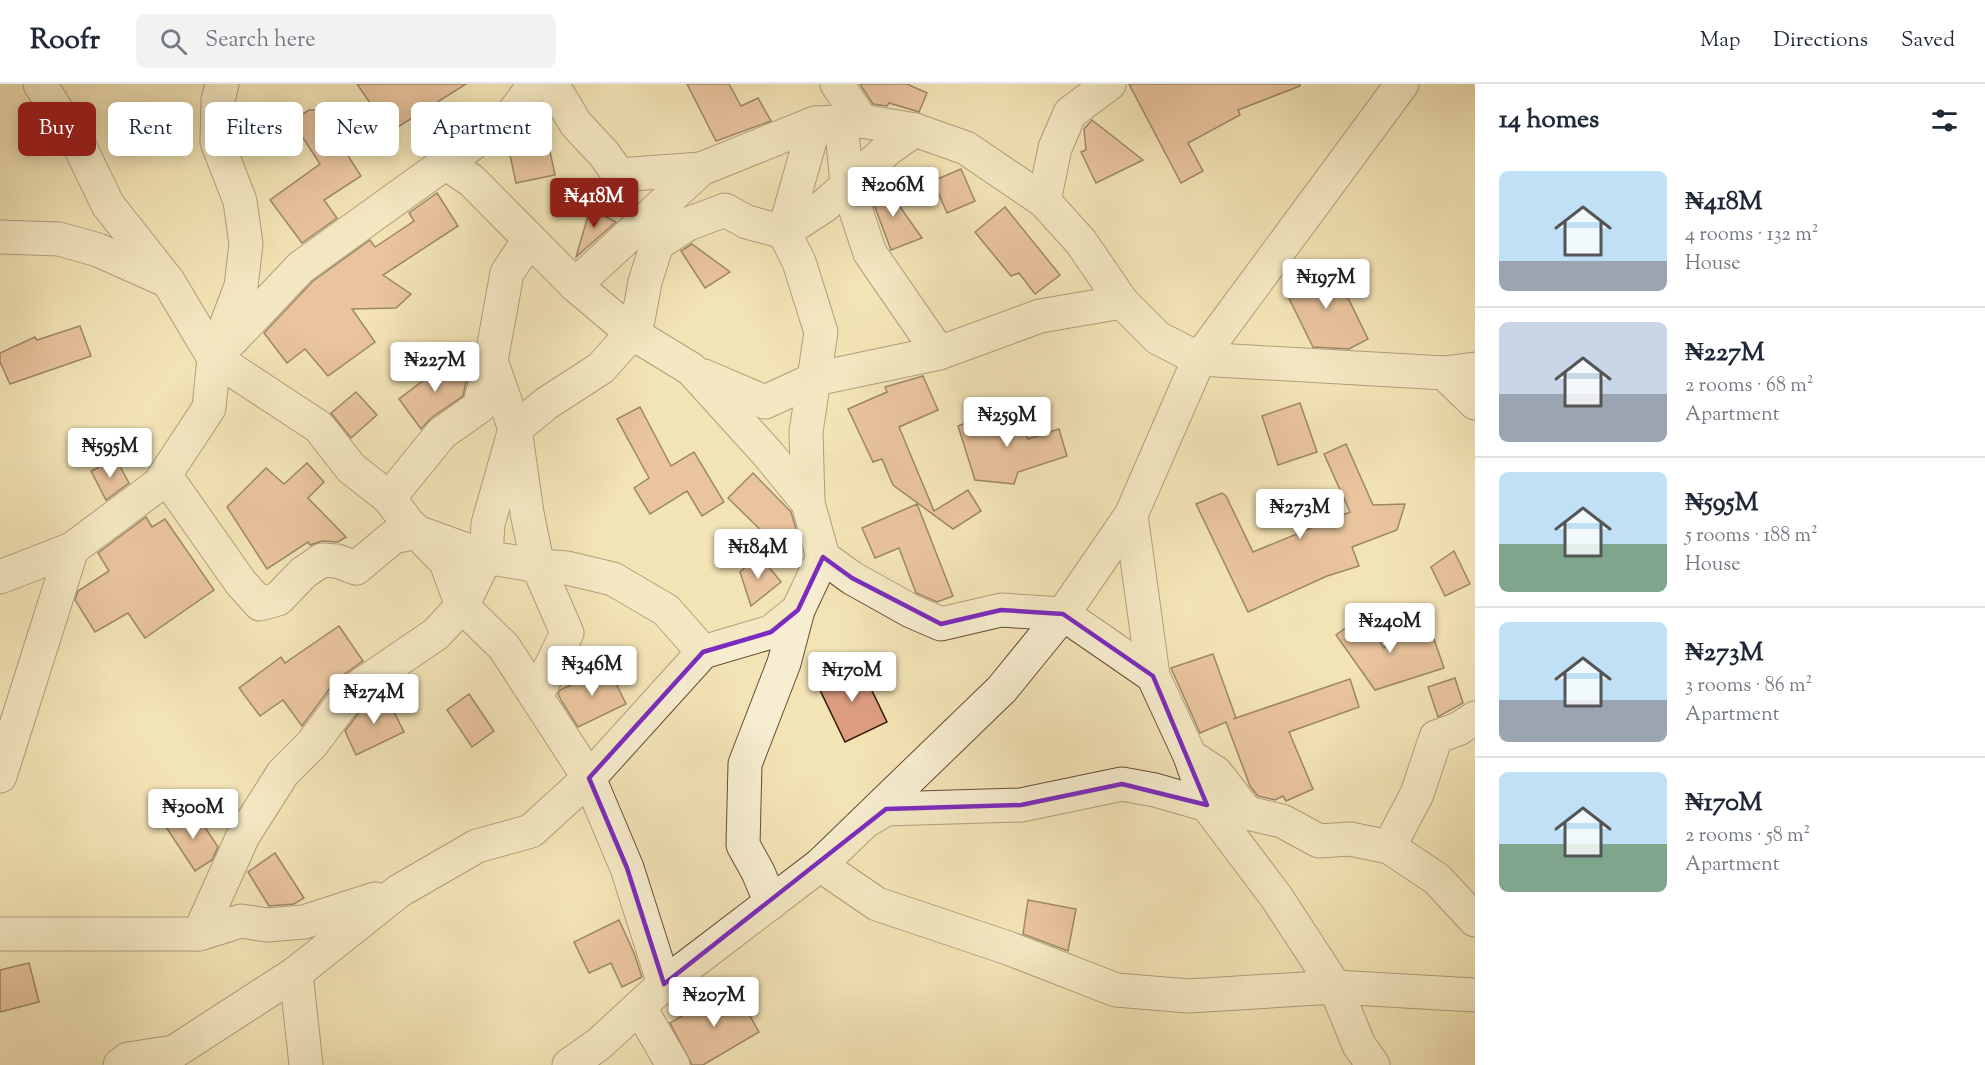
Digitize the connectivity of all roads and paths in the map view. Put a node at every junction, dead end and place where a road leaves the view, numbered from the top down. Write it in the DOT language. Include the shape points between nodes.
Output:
graph roads {
  1 [pos="40,84"];
  2 [pos="222,84"];
  3 [pos="535,84"];
  4 [pos="552,84"];
  5 [pos="837,84"];
  6 [pos="1109,84"];
  7 [pos="1402,84"];
  8 [pos="840,122"];
  9 [pos="915,130"];
  10 [pos="446,163"];
  11 [pos="701,169"];
  12 [pos="847,184"];
  13 [pos="1044,201"];
  14 [pos="784,232"];
  15 [pos="0,237"];
  16 [pos="530,240"];
  17 [pos="168,281"];
  18 [pos="575,285"];
  19 [pos="1122,302"];
  20 [pos="632,333"];
  21 [pos="939,353"];
  22 [pos="214,358"];
  23 [pos="1199,359"];
  24 [pos="491,361"];
  25 [pos="691,369"];
  26 [pos="1459,371"];
  27 [pos="815,380"];
  28 [pos="1475,403"];
  29 [pos="515,429"];
  30 [pos="165,475"];
  31 [pos="389,498"];
  32 [pos="808,503"];
  33 [pos="1131,515"];
  34 [pos="417,532"];
  35 [pos="72,549"];
  36 [pos="486,557"];
  37 [pos="823,557"];
  38 [pos="538,566"];
  39 [pos="0,577"];
  40 [pos="462,606"];
  41 [pos="798,610"];
  42 [pos="1063,614"];
  43 [pos="703,652"];
  44 [pos="1153,676"];
  45 [pos="537,695"];
  46 [pos="1475,718"];
  47 [pos="1190,756"];
  48 [pos="0,776"];
  49 [pos="589,778"];
  50 [pos="1207,805"];
  51 [pos="862,824"];
  52 [pos="1389,847"];
  53 [pos="820,865"];
  54 [pos="399,891"];
  55 [pos="771,903"];
  56 [pos="1475,920"];
  57 [pos="0,934"];
  58 [pos="199,934"];
  59 [pos="296,972"];
  60 [pos="664,984"];
  61 [pos="1335,987"];
  62 [pos="1475,995"];
  63 [pos="640,1008"];
  64 [pos="120,1065"];
  65 [pos="306,1065"];
  66 [pos="569,1065"];
  67 [pos="673,1065"];
  68 [pos="1373,1065"];
  1 -- 17 [label="street" via="81,148 108,205"];
  2 -- 22 [label="street" via="217,142 240,201 246,244 241,286"];
  3 -- 10 [label="street" via="511,116"];
  4 -- 11 [label="street" via="576,124 620,175"];
  5 -- 8 [label="street"];
  6 -- 13 [label="street" via="1070,113 1055,148"];
  7 -- 23 [label="street"];
  8 -- 9 [label="street"];
  8 -- 11 [label="street"];
  8 -- 12 [label="street"];
  8 -- 14 [label="street"];
  9 -- 12 [label="street"];
  9 -- 13 [label="street" via="966,148"];
  10 -- 16 [label="street" via="472,181"];
  10 -- 22 [label="street" via="301,267"];
  11 -- 18 [label="street"];
  12 -- 14 [label="street" via="824,206"];
  12 -- 21 [label="street" via="870,253"];
  13 -- 19 [label="street" via="1081,242"];
  14 -- 20 [label="street" via="747,222 725,210 688,224 657,244"];
  14 -- 27 [label="street" via="799,262 821,332"];
  15 -- 17 [label="street" via="59,239 98,250"];
  16 -- 18 [label="street"];
  16 -- 24 [label="street" via="507,273"];
  17 -- 22 [label="street"];
  18 -- 20 [label="street"];
  19 -- 21 [label="street" via="1040,316"];
  19 -- 23 [label="street" via="1158,338"];
  20 -- 25 [label="street"];
  20 -- 29 [label="street" via="601,368"];
  21 -- 27 [label="street"];
  22 -- 30 [label="street" via="209,408"];
  22 -- 31 [label="street" via="319,427 351,468"];
  23 -- 26 [label="street"];
  23 -- 33 [label="street"];
  24 -- 29 [label="street"];
  24 -- 31 [label="street" via="479,407 442,433"];
  25 -- 27 [label="street" via="765,402"];
  25 -- 32 [label="street"];
  26 -- 28 [label="street"];
  27 -- 32 [label="street" via="806,432"];
  29 -- 36 [label="street" via="488,524"];
  29 -- 38 [label="street" via="526,513"];
  30 -- 34 [label="street" via="260,604 278,599 322,560 356,568 393,537"];
  30 -- 35 [label="street" via="159,484"];
  31 -- 34 [label="street"];
  32 -- 37 [label="street"];
  33 -- 42 [label="street"];
  33 -- 44 [label="street"];
  34 -- 36 [label="street"];
  34 -- 40 [label="street" via="446,562"];
  35 -- 39 [label="street"];
  35 -- 48 [label="street"];
  36 -- 38 [label="street"];
  36 -- 40 [label="street"];
  37 -- 41 [label="street"];
  37 -- 42 [label="street" via="852,578 941,624 1001,610"];
  38 -- 43 [label="street" via="613,579 666,610"];
  38 -- 45 [label="street" via="567,633"];
  40 -- 45 [label="street" via="504,647"];
  40 -- 58 [label="street" via="436,634 351,692 312,744 283,773 243,836"];
  41 -- 43 [label="street" via="771,632"];
  41 -- 55 [label="street" via="784,663 745,764 743,845"];
  42 -- 44 [label="street"];
  42 -- 51 [label="street" via="1002,689"];
  43 -- 49 [label="street"];
  44 -- 47 [label="street"];
  45 -- 49 [label="street"];
  46 -- 52 [label="street" via="1436,737 1417,794"];
  47 -- 50 [label="street"];
  47 -- 52 [label="street" via="1216,773 1247,813 1282,820 1319,841 1350,839"];
  49 -- 54 [label="street" via="531,831 477,846"];
  49 -- 60 [label="street" via="627,868"];
  50 -- 51 [label="street" via="1122,784 1021,805 886,809"];
  50 -- 61 [label="street" via="1277,898"];
  51 -- 53 [label="street"];
  52 -- 56 [label="street" via="1437,879"];
  53 -- 55 [label="street"];
  53 -- 61 [label="street" via="877,904 1116,990 1189,996"];
  54 -- 58 [label="street" via="304,922 267,925 241,921"];
  54 -- 59 [label="street"];
  55 -- 60 [label="street"];
  57 -- 58 [label="street"];
  59 -- 64 [label="street" via="174,1052 128,1059"];
  59 -- 65 [label="street"];
  60 -- 63 [label="street"];
  61 -- 62 [label="street"];
  61 -- 68 [label="street" via="1359,1045"];
  63 -- 66 [label="street"];
  63 -- 67 [label="street"];
}
